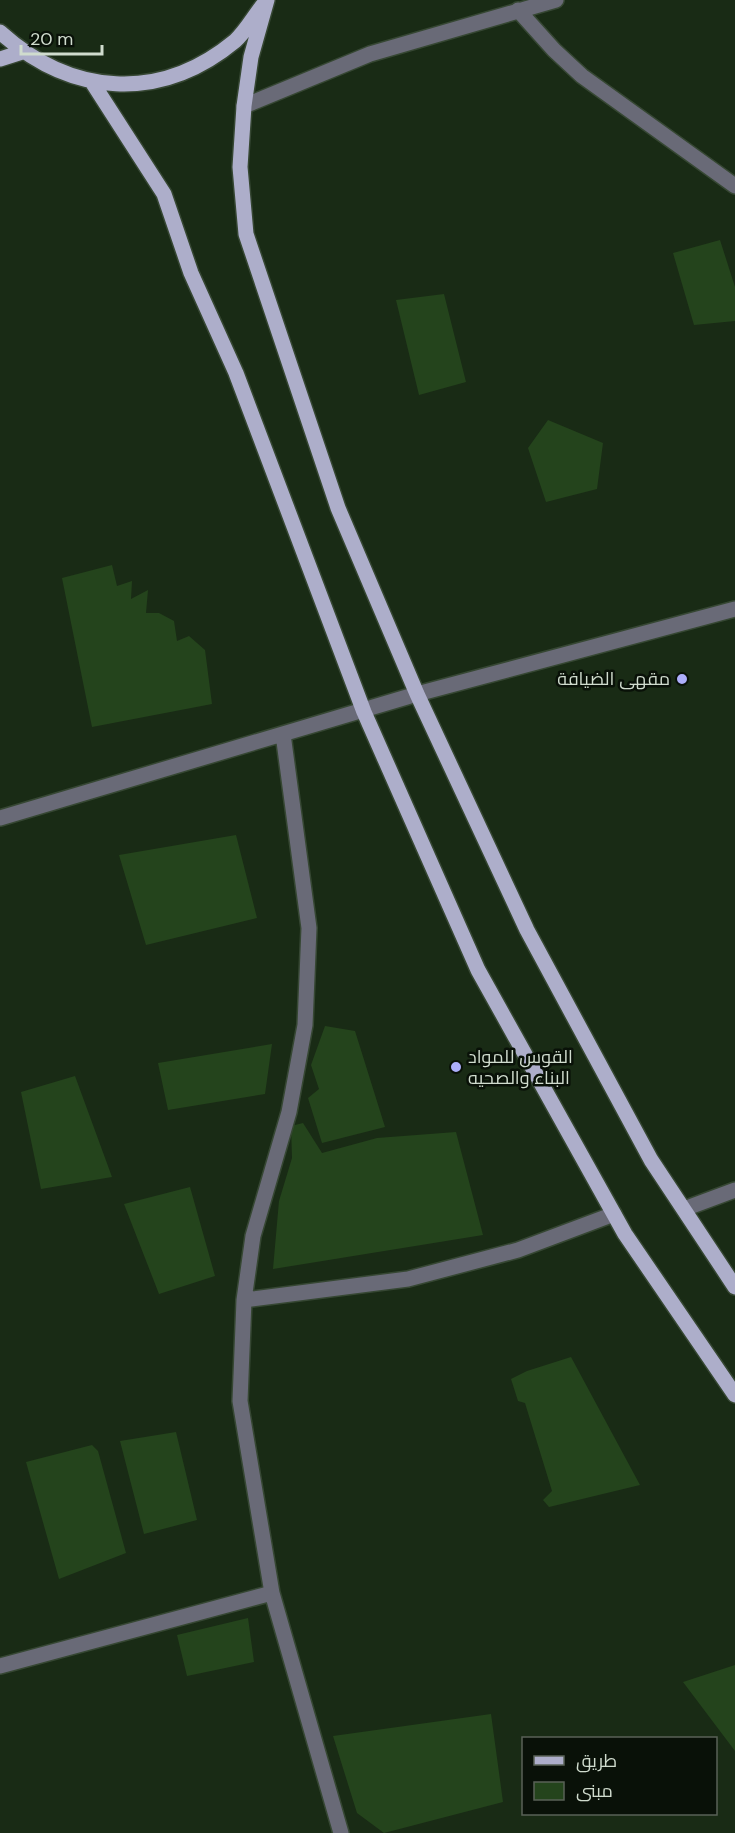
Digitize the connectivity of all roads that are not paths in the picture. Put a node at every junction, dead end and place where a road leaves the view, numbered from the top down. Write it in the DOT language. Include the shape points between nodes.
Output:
graph roads {
  1 [pos="267,0"];
  2 [pos="555,0"];
  3 [pos="518,10"];
  4 [pos="0,32"];
  5 [pos="22,52"];
  6 [pos="0,59"];
  7 [pos="92,82"];
  8 [pos="244,106"];
  9 [pos="735,186"];
  10 [pos="735,609"];
  11 [pos="417,694"];
  12 [pos="364,712"];
  13 [pos="283,734"];
  14 [pos="0,818"];
  15 [pos="735,1190"];
  16 [pos="684,1209"];
  17 [pos="614,1214"];
  18 [pos="735,1287"];
  19 [pos="244,1300"];
  20 [pos="735,1395"];
  21 [pos="272,1593"];
  22 [pos="0,1666"];
  23 [pos="340,1833"];
  1 -- 7 [label="main road" via="236,39 194,69 144,84"];
  1 -- 8 [label="main road" via="251,57"];
  2 -- 3 [label="street"];
  3 -- 8 [label="street" via="370,54"];
  3 -- 9 [label="street" via="582,76"];
  4 -- 5 [label="main road"];
  5 -- 6 [label="main road"];
  5 -- 7 [label="main road" via="44,66"];
  7 -- 12 [label="main road" via="164,194 191,273 236,373"];
  8 -- 11 [label="main road" via="240,167 246,234 338,508"];
  10 -- 11 [label="street"];
  11 -- 12 [label="street"];
  11 -- 16 [label="main road" via="527,930 651,1160"];
  12 -- 13 [label="street"];
  12 -- 17 [label="main road" via="478,970"];
  13 -- 14 [label="street"];
  13 -- 19 [label="street" via="309,928 305,1025 289,1112 253,1236"];
  15 -- 16 [label="street"];
  16 -- 18 [label="main road"];
  17 -- 19 [label="street" via="518,1250 408,1279"];
  17 -- 20 [label="main road"];
  19 -- 21 [label="street" via="240,1401"];
  21 -- 22 [label="street"];
  21 -- 23 [label="street"];
}
